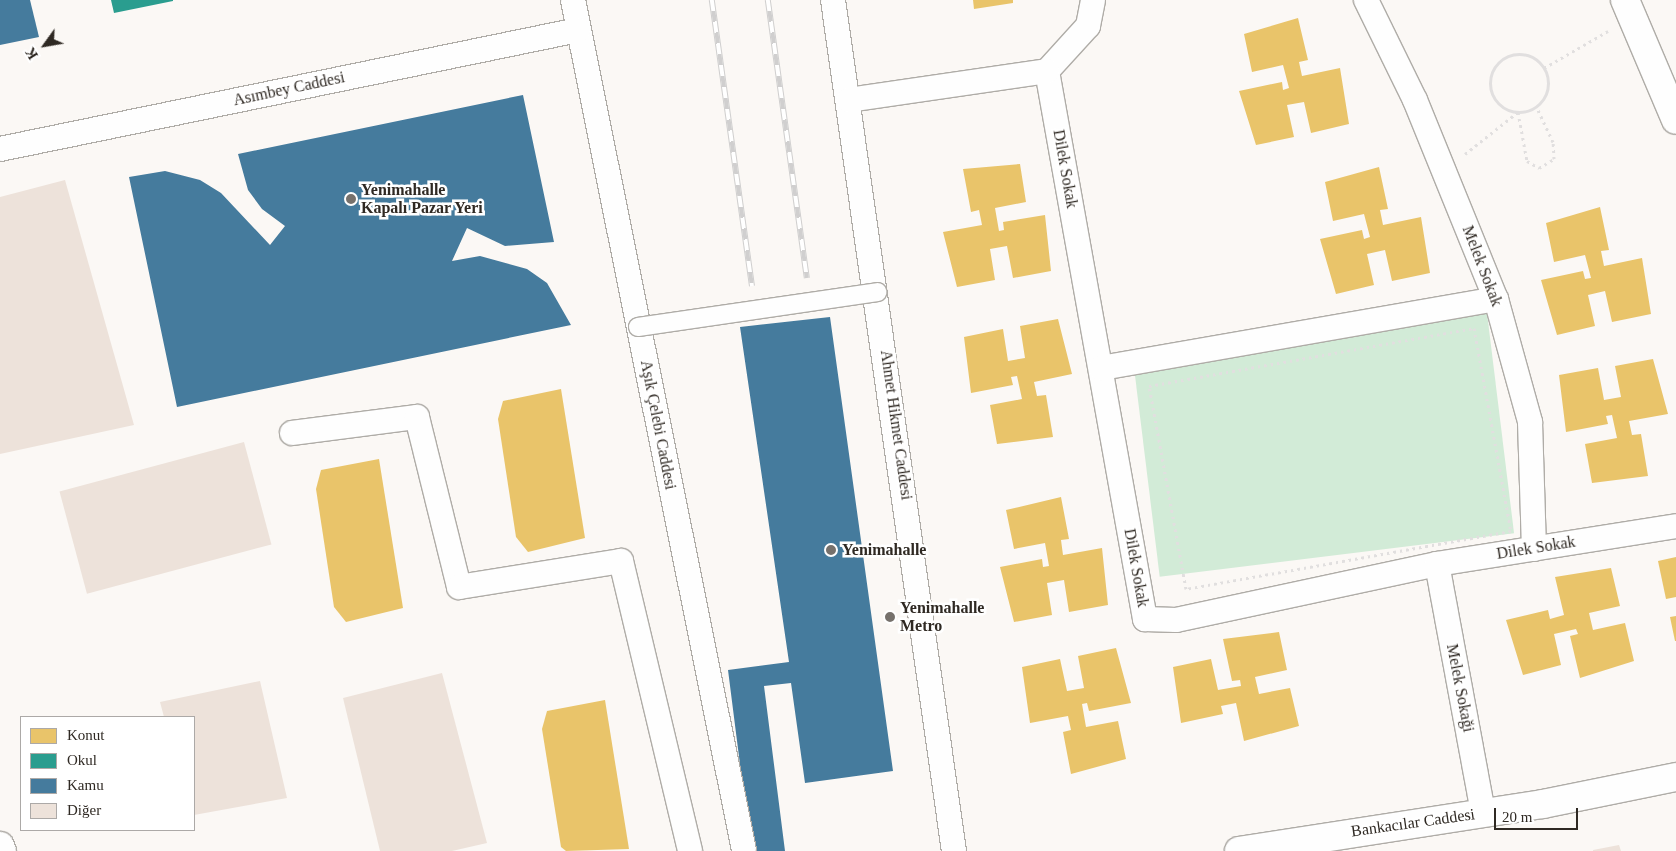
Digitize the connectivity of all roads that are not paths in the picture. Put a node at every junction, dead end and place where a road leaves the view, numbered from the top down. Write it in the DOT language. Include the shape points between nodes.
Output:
graph roads {
  1 [pos="573,0"];
  2 [pos="833,0"];
  3 [pos="1093,0"];
  4 [pos="1366,0"];
  5 [pos="1629,9"];
  6 [pos="578,30"];
  7 [pos="1048,71"];
  8 [pos="849,100"];
  9 [pos="1676,120"];
  10 [pos="0,149"];
  11 [pos="878,292"];
  12 [pos="1496,299"];
  13 [pos="638,327"];
  14 [pos="1101,368"];
  15 [pos="292,433"];
  16 [pos="1676,526"];
  17 [pos="1534,549"];
  18 [pos="1437,564"];
  19 [pos="1676,777"];
  20 [pos="1484,813"];
  21 [pos="0,846"];
  22 [pos="744,850"];
  23 [pos="2,851"];
  24 [pos="690,851"];
  25 [pos="954,851"];
  26 [pos="1238,851"];
  1 -- 6 [label="street, Aşık Çelebi Caddesi"];
  2 -- 8 [label="street, Ahmet Hikmet Caddesi"];
  3 -- 7 [label="street" via="1088,26"];
  4 -- 12 [label="street, Melek Sokak" via="1444,171"];
  5 -- 9 [label="main road"];
  6 -- 10 [label="street, Asımbey Caddesi"];
  6 -- 13 [label="street, Aşık Çelebi Caddesi"];
  7 -- 8 [label="street"];
  7 -- 14 [label="street, Dilek Sokak"];
  8 -- 11 [label="street, Ahmet Hikmet Caddesi"];
  11 -- 13 [label="street, bridge"];
  11 -- 25 [label="street, Ahmet Hikmet Caddesi"];
  12 -- 14 [label="street"];
  12 -- 17 [label="street, Melek Sokak" via="1530,422"];
  13 -- 22 [label="street, Aşık Çelebi Caddesi"];
  14 -- 18 [label="street, Dilek Sokak" via="1145,619 1176,620"];
  15 -- 24 [label="street" via="417,417 460,587 621,560"];
  16 -- 17 [label="street, Dilek Sokak"];
  17 -- 18 [label="street, Dilek Sokak"];
  18 -- 20 [label="street, Melek Sokaği"];
  19 -- 20 [label="main road, Bankacılar Caddesi"];
  20 -- 26 [label="main road, Bankacılar Caddesi"];
  21 -- 23 [label="main road"];
}
